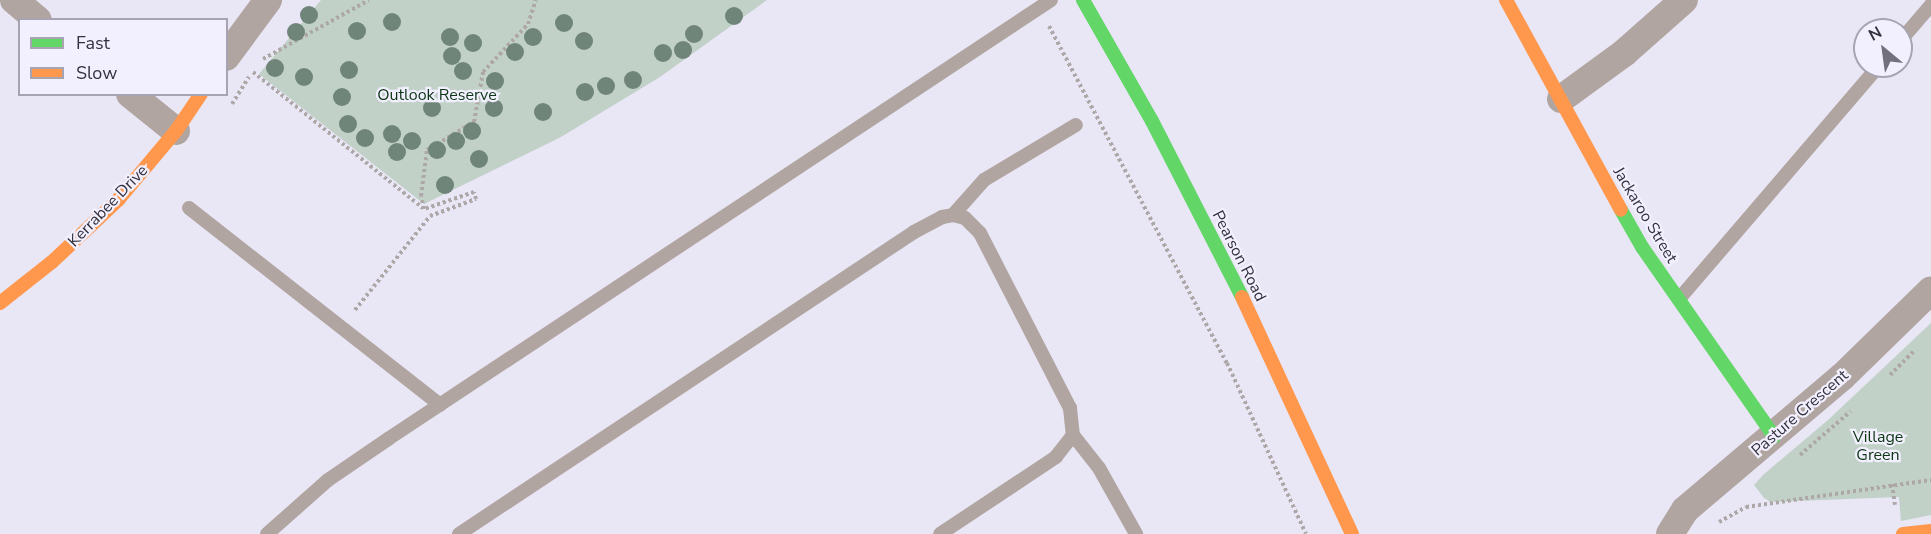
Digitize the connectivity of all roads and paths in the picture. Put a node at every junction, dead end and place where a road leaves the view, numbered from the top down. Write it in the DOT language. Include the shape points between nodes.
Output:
graph roads {
  1 [pos="14,0"];
  2 [pos="268,0"];
  3 [pos="369,0"];
  4 [pos="536,0"];
  5 [pos="1051,0"];
  6 [pos="1083,0"];
  7 [pos="1506,0"];
  8 [pos="1684,0"];
  9 [pos="1931,5"];
  10 [pos="1038,8"];
  11 [pos="36,18"];
  12 [pos="1913,26"];
  13 [pos="228,54"];
  14 [pos="263,58"];
  15 [pos="253,72"];
  16 [pos="1869,78"];
  17 [pos="132,96"];
  18 [pos="200,96"];
  19 [pos="1561,99"];
  20 [pos="1076,125"];
  21 [pos="176,131"];
  22 [pos="189,208"];
  23 [pos="424,209"];
  24 [pos="953,215"];
  25 [pos="1931,290"];
  26 [pos="1679,300"];
  27 [pos="0,303"];
  28 [pos="345,330"];
  29 [pos="440,405"];
  30 [pos="1073,435"];
  31 [pos="1774,436"];
  32 [pos="1931,480"];
  33 [pos="1711,526"];
  34 [pos="1931,531"];
  35 [pos="267,534"];
  36 [pos="459,534"];
  37 [pos="940,534"];
  38 [pos="1136,534"];
  39 [pos="1306,534"];
  40 [pos="1352,534"];
  41 [pos="1670,534"];
  42 [pos="1903,534"];
  1 -- 11 [label="street"];
  2 -- 13 [label="street"];
  3 -- 14 [label="path"];
  4 -- 23 [label="path" via="528,24 483,72 474,122 427,150 420,196"];
  5 -- 10 [label="lane"];
  6 -- 40 [label="street, Pearson Road" via="1152,121 1236,287"];
  7 -- 19 [label="street, Jackaroo Street"];
  8 -- 19 [label="street" via="1624,53"];
  9 -- 12 [label="lane"];
  10 -- 29 [label="lane"];
  10 -- 39 [label="path" via="1222,352"];
  15 -- 23 [label="path"];
  16 -- 26 [label="lane"];
  17 -- 21 [label="street"];
  18 -- 21 [label="street, Kerrabee Drive"];
  19 -- 26 [label="street, Jackaroo Street" via="1642,247"];
  20 -- 24 [label="lane" via="984,180"];
  21 -- 27 [label="street, Kerrabee Drive" via="118,200 52,262"];
  22 -- 28 [label="lane"];
  23 -- 28 [label="path" via="474,192 476,199 430,216 354,311"];
  24 -- 30 [label="lane" via="965,218 980,232 1070,408"];
  24 -- 36 [label="lane" via="914,232"];
  25 -- 31 [label="street, Pasture Crescent" via="1842,377"];
  26 -- 31 [label="street, Jackaroo Street"];
  28 -- 29 [label="lane"];
  29 -- 35 [label="lane" via="328,480"];
  30 -- 37 [label="lane" via="1056,457"];
  30 -- 38 [label="lane" via="1099,468"];
  31 -- 41 [label="street, Pasture Crescent" via="1685,510"];
  32 -- 33 [label="path" via="1746,507"];
  34 -- 42 [label="street"];
}
